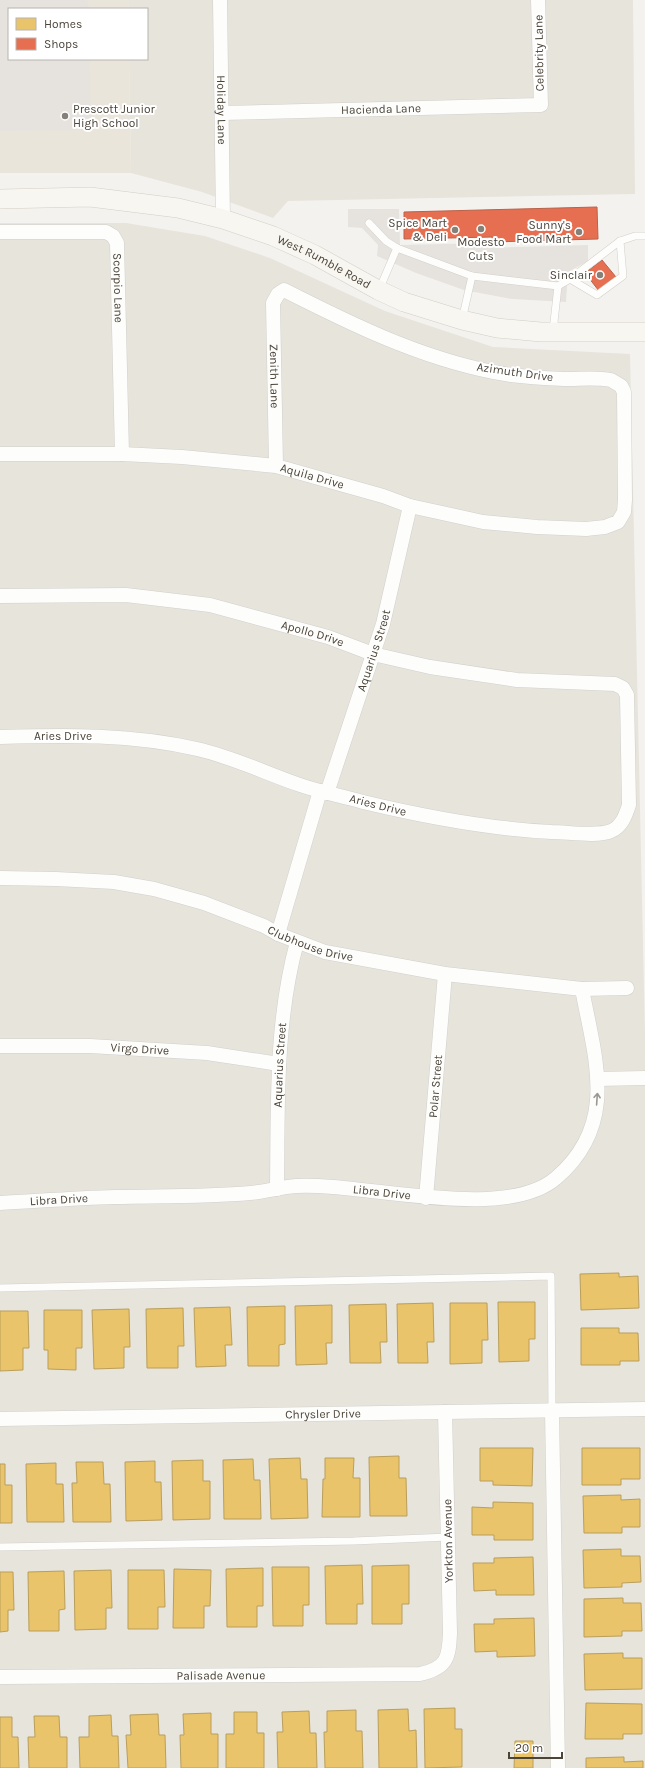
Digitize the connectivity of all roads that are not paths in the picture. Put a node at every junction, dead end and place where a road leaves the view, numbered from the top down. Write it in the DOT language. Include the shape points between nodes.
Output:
graph roads {
  1 [pos="220,0"];
  2 [pos="538,0"];
  3 [pos="540,105"];
  4 [pos="222,113"];
  5 [pos="0,199"];
  6 [pos="223,219"];
  7 [pos="369,223"];
  8 [pos="0,232"];
  9 [pos="645,236"];
  10 [pos="620,241"];
  11 [pos="397,248"];
  12 [pos="472,276"];
  13 [pos="570,279"];
  14 [pos="558,286"];
  15 [pos="284,290"];
  16 [pos="378,290"];
  17 [pos="462,320"];
  18 [pos="553,332"];
  19 [pos="645,332"];
  20 [pos="0,454"];
  21 [pos="122,454"];
  22 [pos="276,466"];
  23 [pos="410,506"];
  24 [pos="618,522"];
  25 [pos="0,596"];
  26 [pos="373,654"];
  27 [pos="623,688"];
  28 [pos="0,737"];
  29 [pos="324,792"];
  30 [pos="0,878"];
  31 [pos="278,934"];
  32 [pos="297,942"];
  33 [pos="445,974"];
  34 [pos="627,988"];
  35 [pos="582,989"];
  36 [pos="0,1046"];
  37 [pos="279,1064"];
  38 [pos="645,1078"];
  39 [pos="598,1079"];
  40 [pos="277,1189"];
  41 [pos="426,1198"];
  42 [pos="0,1203"];
  43 [pos="0,1288"];
  44 [pos="645,1409"];
  45 [pos="552,1410"];
  46 [pos="445,1412"];
  47 [pos="0,1418"];
  48 [pos="448,1537"];
  49 [pos="0,1547"];
  50 [pos="440,1667"];
  51 [pos="0,1677"];
  52 [pos="558,1768"];
  1 -- 4 [label="street, Holiday Lane"];
  2 -- 3 [label="street, Celebrity Lane"];
  3 -- 4 [label="street, Hacienda Lane"];
  4 -- 6 [label="street, Holiday Lane"];
  5 -- 6 [label="street, West Rumble Road" via="104,198 178,208"];
  6 -- 16 [label="street, West Rumble Road" via="273,236 315,255"];
  7 -- 11 [label="lane" via="386,241"];
  8 -- 21 [label="street, Scorpio Lane" via="106,232 113,236 117,243"];
  9 -- 10 [label="lane"];
  10 -- 13 [label="lane"];
  10 -- 13 [label="lane" via="623,276 597,295"];
  11 -- 12 [label="lane"];
  11 -- 16 [label="lane"];
  12 -- 14 [label="lane"];
  12 -- 17 [label="lane"];
  13 -- 14 [label="lane"];
  14 -- 18 [label="lane"];
  15 -- 22 [label="street, Zenith Lane" via="273,303"];
  15 -- 24 [label="street, Azimuth Drive" via="368,332 449,362 493,372 566,379 601,378 620,385 624,392 625,500 624,512"];
  16 -- 17 [label="street, West Rumble Road" via="404,302"];
  17 -- 18 [label="street, West Rumble Road" via="497,328"];
  18 -- 19 [label="street, West Rumble Road"];
  20 -- 21 [label="street, Aquila Drive"];
  21 -- 22 [label="street, Aquila Drive"];
  22 -- 23 [label="street, Aquila Drive"];
  23 -- 24 [label="street, Aquila Drive" via="483,522 536,528 605,528"];
  23 -- 26 [label="street, Aquarius Street" via="383,624"];
  25 -- 26 [label="street, Apollo Drive" via="126,595 210,605 328,637"];
  26 -- 27 [label="street, Apollo Drive" via="476,676 615,684"];
  26 -- 29 [label="street, Aquarius Street"];
  27 -- 29 [label="street, Aries Drive" via="627,695 629,805 620,824 612,831 600,834 458,823"];
  28 -- 29 [label="street, Aries Drive" via="94,736 159,741 237,760 301,786"];
  29 -- 31 [label="street, Aquarius Street"];
  30 -- 31 [label="street, Clubhouse Drive" via="107,881 154,888 204,903"];
  31 -- 32 [label="street, Clubhouse Drive"];
  32 -- 33 [label="street, Clubhouse Drive" via="325,952"];
  32 -- 37 [label="street, Aquarius Street" via="289,971"];
  33 -- 35 [label="street, Clubhouse Drive"];
  33 -- 41 [label="street, Polar Street"];
  34 -- 35 [label="street, Clubhouse Drive"];
  35 -- 39 [label="street, Libra Drive"];
  36 -- 37 [label="street, Virgo Drive" via="90,1046 207,1053"];
  37 -- 40 [label="street, Aquarius Street"];
  38 -- 39 [label="street"];
  41 -- 39 [label="street, Libra Drive, one-way" via="490,1198 520,1195 554,1180 575,1159 590,1135 596,1118"];
  40 -- 41 [label="street, Libra Drive" via="295,1186 362,1189"];
  40 -- 42 [label="street, Libra Drive" via="251,1193"];
  43 -- 45 [label="lane" via="551,1276"];
  44 -- 45 [label="street, Chrysler Drive"];
  45 -- 46 [label="street, Chrysler Drive"];
  45 -- 52 [label="street"];
  46 -- 47 [label="street, Chrysler Drive"];
  46 -- 48 [label="street, Yorkton Avenue"];
  48 -- 49 [label="lane"];
  48 -- 50 [label="street, Yorkton Avenue" via="449,1653"];
  50 -- 51 [label="street, Palisade Avenue" via="420,1674"];
}
